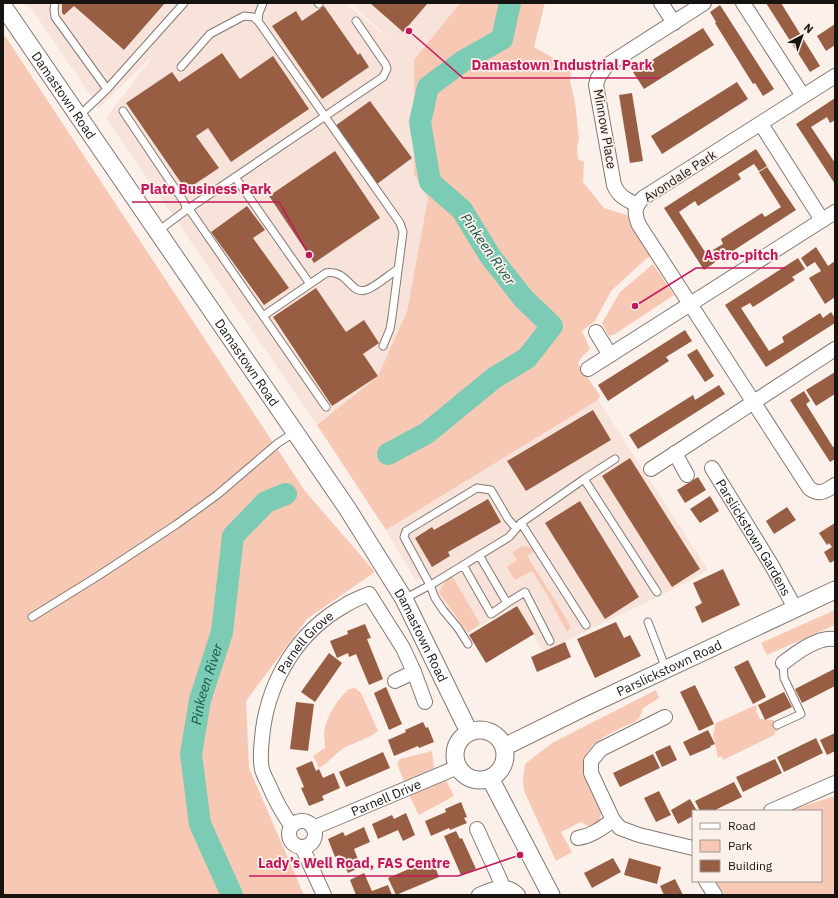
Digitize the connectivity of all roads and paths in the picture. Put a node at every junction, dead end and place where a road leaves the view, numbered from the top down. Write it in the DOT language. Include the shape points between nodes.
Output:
graph roads {
  1 [pos="55,3"];
  2 [pos="184,3"];
  3 [pos="263,3"];
  4 [pos="661,3"];
  5 [pos="704,3"];
  6 [pos="743,3"];
  7 [pos="4,5"];
  8 [pos="258,21"];
  9 [pos="356,21"];
  10 [pos="674,23"];
  11 [pos="181,67"];
  12 [pos="835,76"];
  13 [pos="107,89"];
  14 [pos="803,96"];
  15 [pos="122,111"];
  16 [pos="325,116"];
  17 [pos="79,117"];
  18 [pos="761,124"];
  19 [pos="235,178"];
  20 [pos="637,205"];
  21 [pos="187,210"];
  22 [pos="835,212"];
  23 [pos="822,220"];
  24 [pos="157,232"];
  25 [pos="398,269"];
  26 [pos="310,284"];
  27 [pos="691,305"];
  28 [pos="263,316"];
  29 [pos="596,332"];
  30 [pos="384,346"];
  31 [pos="835,349"];
  32 [pos="610,355"];
  33 [pos="588,369"];
  34 [pos="753,402"];
  35 [pos="326,407"];
  36 [pos="295,432"];
  37 [pos="675,453"];
  38 [pos="615,459"];
  39 [pos="712,468"];
  40 [pos="651,469"];
  41 [pos="688,475"];
  42 [pos="584,478"];
  43 [pos="835,485"];
  44 [pos="519,525"];
  45 [pos="479,555"];
  46 [pos="464,565"];
  47 [pos="430,585"];
  48 [pos="835,590"];
  49 [pos="657,592"];
  50 [pos="404,599"];
  51 [pos="507,603"];
  52 [pos="795,608"];
  53 [pos="32,617"];
  54 [pos="648,622"];
  55 [pos="586,626"];
  56 [pos="835,639"];
  57 [pos="550,641"];
  58 [pos="468,644"];
  59 [pos="783,663"];
  60 [pos="666,669"];
  61 [pos="414,672"];
  62 [pos="395,681"];
  63 [pos="425,702"];
  64 [pos="665,717"];
  65 [pos="777,725"];
  66 [pos="469,732"];
  67 [pos="504,747"];
  68 [pos="458,767"];
  69 [pos="490,778"];
  70 [pos="835,784"];
  71 [pos="773,810"];
  72 [pos="614,820"];
  73 [pos="291,825"];
  74 [pos="313,828"];
  75 [pos="477,828"];
  76 [pos="578,838"];
  77 [pos="302,847"];
  78 [pos="692,848"];
  79 [pos="707,882"];
  80 [pos="501,888"];
  81 [pos="324,895"];
  82 [pos="479,895"];
  83 [pos="518,895"];
  84 [pos="551,895"];
  85 [pos="715,895"];
  1 -- 13 [label="lane" via="55,17"];
  2 -- 13 [label="lane"];
  3 -- 8 [label="lane" via="258,13"];
  4 -- 10 [label="street"];
  5 -- 10 [label="street, Minnow Place"];
  6 -- 14 [label="street"];
  7 -- 17 [label="street, Damastown Road"];
  8 -- 11 [label="lane" via="253,17 244,16 210,34"];
  8 -- 16 [label="lane"];
  9 -- 16 [label="lane" via="386,65 386,69 383,77"];
  10 -- 20 [label="street, Minnow Place" via="606,66 596,85 616,190"];
  12 -- 14 [label="street, Avondale Park"];
  13 -- 17 [label="lane"];
  14 -- 18 [label="street, Avondale Park"];
  15 -- 21 [label="lane"];
  16 -- 19 [label="lane"];
  16 -- 25 [label="lane" via="400,224 403,232"];
  17 -- 24 [label="street, Damastown Road"];
  18 -- 20 [label="street, Avondale Park" via="644,198"];
  18 -- 23 [label="street"];
  19 -- 21 [label="lane"];
  19 -- 26 [label="lane"];
  20 -- 27 [label="street, Avondale Park" via="635,213 639,225"];
  21 -- 24 [label="lane"];
  21 -- 28 [label="lane"];
  22 -- 23 [label="street"];
  23 -- 27 [label="street"];
  24 -- 36 [label="street, Damastown Road"];
  25 -- 26 [label="lane" via="367,290 355,289 342,275 333,271"];
  25 -- 30 [label="lane" via="390,329"];
  26 -- 28 [label="lane"];
  27 -- 32 [label="street"];
  27 -- 34 [label="street, Avondale Park"];
  28 -- 35 [label="lane"];
  29 -- 32 [label="street"];
  31 -- 34 [label="street"];
  32 -- 33 [label="street"];
  34 -- 37 [label="street"];
  34 -- 43 [label="street, Avondale Park" via="809,488 823,493"];
  36 -- 50 [label="street, Damastown Road" via="347,508"];
  36 -- 53 [label="lane" via="177,524"];
  37 -- 40 [label="street"];
  37 -- 41 [label="street"];
  38 -- 42 [label="lane"];
  39 -- 52 [label="street, Parslickstown Gardens"];
  42 -- 44 [label="lane"];
  42 -- 49 [label="lane"];
  44 -- 45 [label="lane" via="508,537"];
  44 -- 47 [label="lane" via="508,519 491,490 477,488 406,531 404,537"];
  44 -- 55 [label="lane"];
  45 -- 46 [label="lane"];
  45 -- 51 [label="lane"];
  46 -- 47 [label="lane"];
  46 -- 51 [label="lane" via="491,614"];
  47 -- 50 [label="lane"];
  47 -- 58 [label="lane" via="435,598"];
  48 -- 52 [label="street, Parslickstown Road"];
  50 -- 66 [label="street, Damastown Road"];
  51 -- 57 [label="lane" via="525,592"];
  52 -- 60 [label="street, Parslickstown Road"];
  54 -- 60 [label="lane"];
  56 -- 59 [label="street" via="823,639 797,651"];
  59 -- 65 [label="lane" via="784,678 801,714"];
  60 -- 67 [label="street, Parslickstown Road"];
  61 -- 62 [label="street"];
  61 -- 63 [label="street, Parnell Grove"];
  61 -- 73 [label="street, Parnell Grove" via="403,648 368,594 328,617 289,656 271,693 264,721 262,769 279,809"];
  64 -- 72 [label="street" via="601,749 591,761 591,773"];
  66 -- 67 [label="street" via="490,732"];
  66 -- 68 [label="street" via="461,738 456,747"];
  67 -- 69 [label="street" via="503,765 498,773"];
  68 -- 69 [label="street" via="472,779"];
  68 -- 74 [label="street, Parnell Drive"];
  69 -- 84 [label="street"];
  70 -- 71 [label="street"];
  72 -- 76 [label="street" via="594,834"];
  72 -- 78 [label="street" via="620,828 639,835"];
  73 -- 74 [label="street" via="303,821"];
  73 -- 77 [label="street" via="288,834 291,842"];
  74 -- 77 [label="street" via="313,841"];
  75 -- 80 [label="street" via="501,882"];
  77 -- 81 [label="street"];
  79 -- 85 [label="street"];
  80 -- 82 [label="street"];
  80 -- 83 [label="street" via="514,890"];
}
